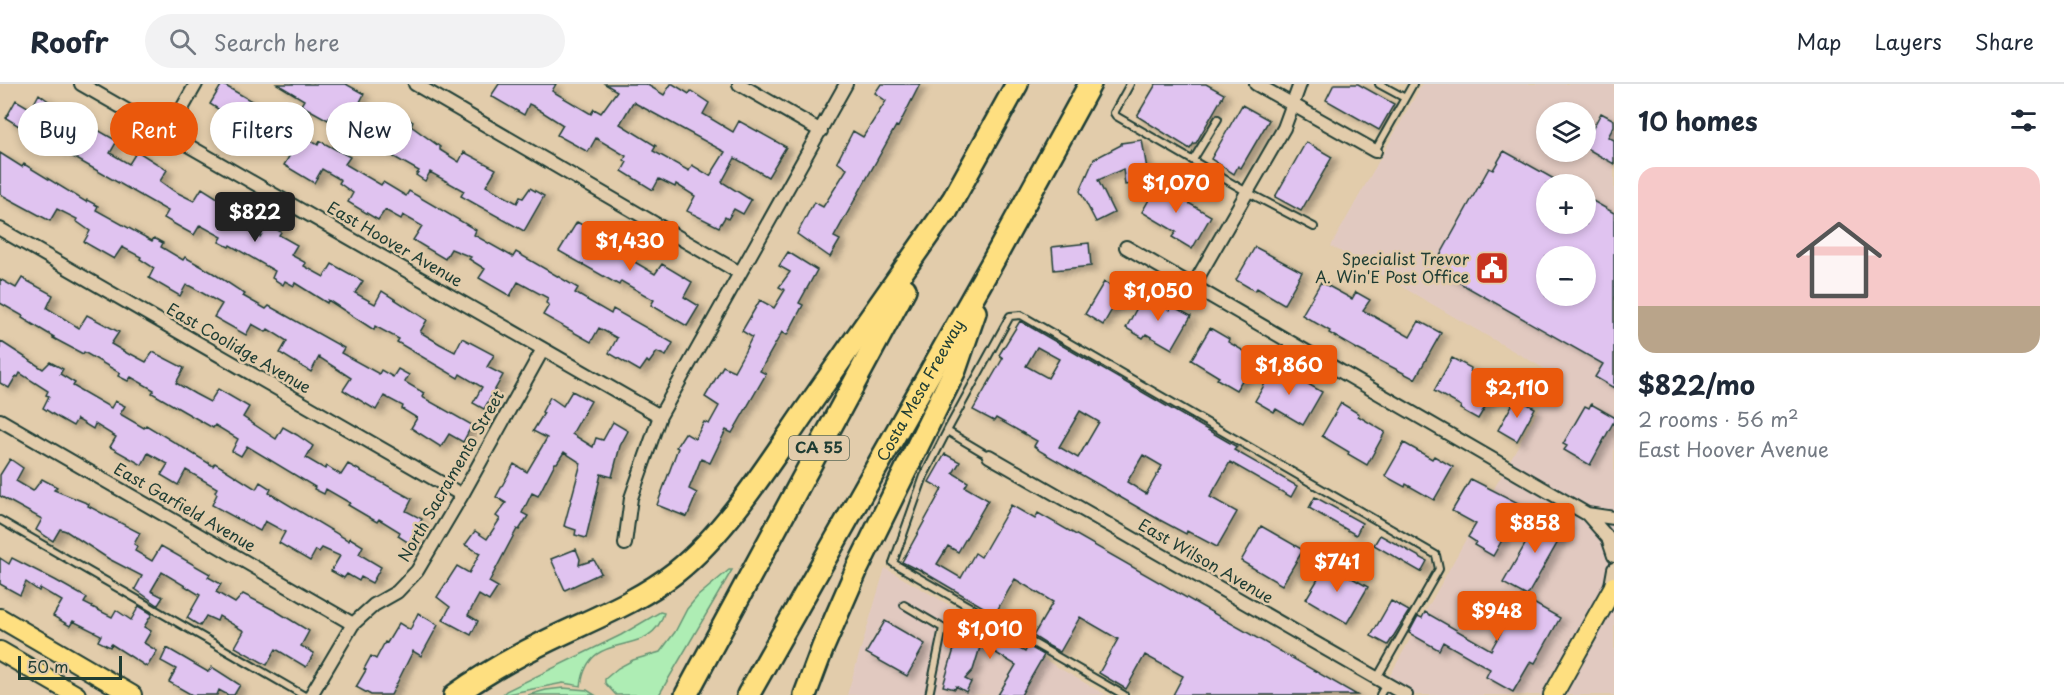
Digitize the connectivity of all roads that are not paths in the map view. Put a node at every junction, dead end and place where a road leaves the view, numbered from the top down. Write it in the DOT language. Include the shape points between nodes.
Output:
graph roads {
  1 [pos="81,84"];
  2 [pos="196,84"];
  3 [pos="415,84"];
  4 [pos="739,84"];
  5 [pos="846,84"];
  6 [pos="1017,84"];
  7 [pos="1090,84"];
  8 [pos="1130,84"];
  9 [pos="1256,84"];
  10 [pos="1300,84"];
  11 [pos="1379,84"];
  12 [pos="1413,84"];
  13 [pos="1405,98"];
  14 [pos="113,102"];
  15 [pos="186,102"];
  16 [pos="1292,105"];
  17 [pos="1218,119"];
  18 [pos="821,130"];
  19 [pos="198,150"];
  20 [pos="1375,151"];
  21 [pos="1193,160"];
  22 [pos="1247,192"];
  23 [pos="952,201"];
  24 [pos="1314,227"];
  25 [pos="0,229"];
  26 [pos="1126,247"];
  27 [pos="992,263"];
  28 [pos="740,273"];
  29 [pos="1193,286"];
  30 [pos="543,349"];
  31 [pos="660,416"];
  32 [pos="0,420"];
  33 [pos="947,431"];
  34 [pos="989,456"];
  35 [pos="462,495"];
  36 [pos="1587,514"];
  37 [pos="1614,518"];
  38 [pos="0,520"];
  39 [pos="625,544"];
  40 [pos="1614,556"];
  41 [pos="1614,569"];
  42 [pos="1612,594"];
  43 [pos="904,605"];
  44 [pos="0,618"];
  45 [pos="352,624"];
  46 [pos="0,651"];
  47 [pos="1382,681"];
  48 [pos="76,695"];
  49 [pos="132,695"];
  50 [pos="303,695"];
  51 [pos="312,695"];
  52 [pos="455,695"];
  53 [pos="686,695"];
  54 [pos="748,695"];
  55 [pos="806,695"];
  56 [pos="929,695"];
  57 [pos="1124,695"];
  58 [pos="1380,695"];
  59 [pos="1406,695"];
  60 [pos="1553,695"];
  1 -- 14 [label="street, East Hoover Avenue"];
  2 -- 15 [label="street"];
  3 -- 28 [label="street"];
  4 -- 18 [label="street"];
  5 -- 18 [label="street"];
  6 -- 23 [label="highway, CA 55"];
  7 -- 27 [label="highway, Costa Mesa Freeway"];
  8 -- 21 [label="lane" via="1114,113 1116,116"];
  9 -- 16 [label="street"];
  10 -- 16 [label="street"];
  11 -- 13 [label="lane"];
  12 -- 13 [label="lane"];
  13 -- 20 [label="lane"];
  16 -- 20 [label="street"];
  16 -- 22 [label="street" via="1284,128"];
  17 -- 21 [label="lane"];
  18 -- 28 [label="street"];
  19 -- 30 [label="street, East Hoover Avenue"];
  21 -- 22 [label="lane"];
  22 -- 24 [label="lane"];
  22 -- 29 [label="street"];
  23 -- 52 [label="highway" via="744,498 704,545 649,591 512,659"];
  23 -- 53 [label="highway, CA 55"];
  25 -- 35 [label="street, East Coolidge Avenue"];
  26 -- 29 [label="street"];
  27 -- 54 [label="highway, Costa Mesa Freeway"];
  27 -- 55 [label="highway" via="955,370 857,569"];
  28 -- 31 [label="street"];
  29 -- 36 [label="street"];
  30 -- 31 [label="street, East Hoover Avenue"];
  30 -- 35 [label="street, North Sacramento Street"];
  31 -- 39 [label="street" via="631,498"];
  32 -- 45 [label="street, East Garfield Avenue"];
  33 -- 34 [label="lane"];
  33 -- 47 [label="lane" via="1010,316 1021,315 1436,555 1439,569"];
  33 -- 57 [label="lane" via="924,476 893,563"];
  34 -- 47 [label="street, East Wilson Avenue"];
  35 -- 45 [label="street, North Sacramento Street" via="417,571 397,592 374,604"];
  36 -- 37 [label="street"];
  36 -- 40 [label="street" via="1608,538"];
  38 -- 50 [label="lane"];
  41 -- 42 [label="street"];
  42 -- 60 [label="main road"];
  43 -- 56 [label="lane" via="943,628"];
  44 -- 49 [label="main road"];
  45 -- 51 [label="street, North Sacramento Street"];
  46 -- 48 [label="main road"];
  47 -- 58 [label="lane"];
  47 -- 59 [label="street, East Wilson Avenue"];
}
